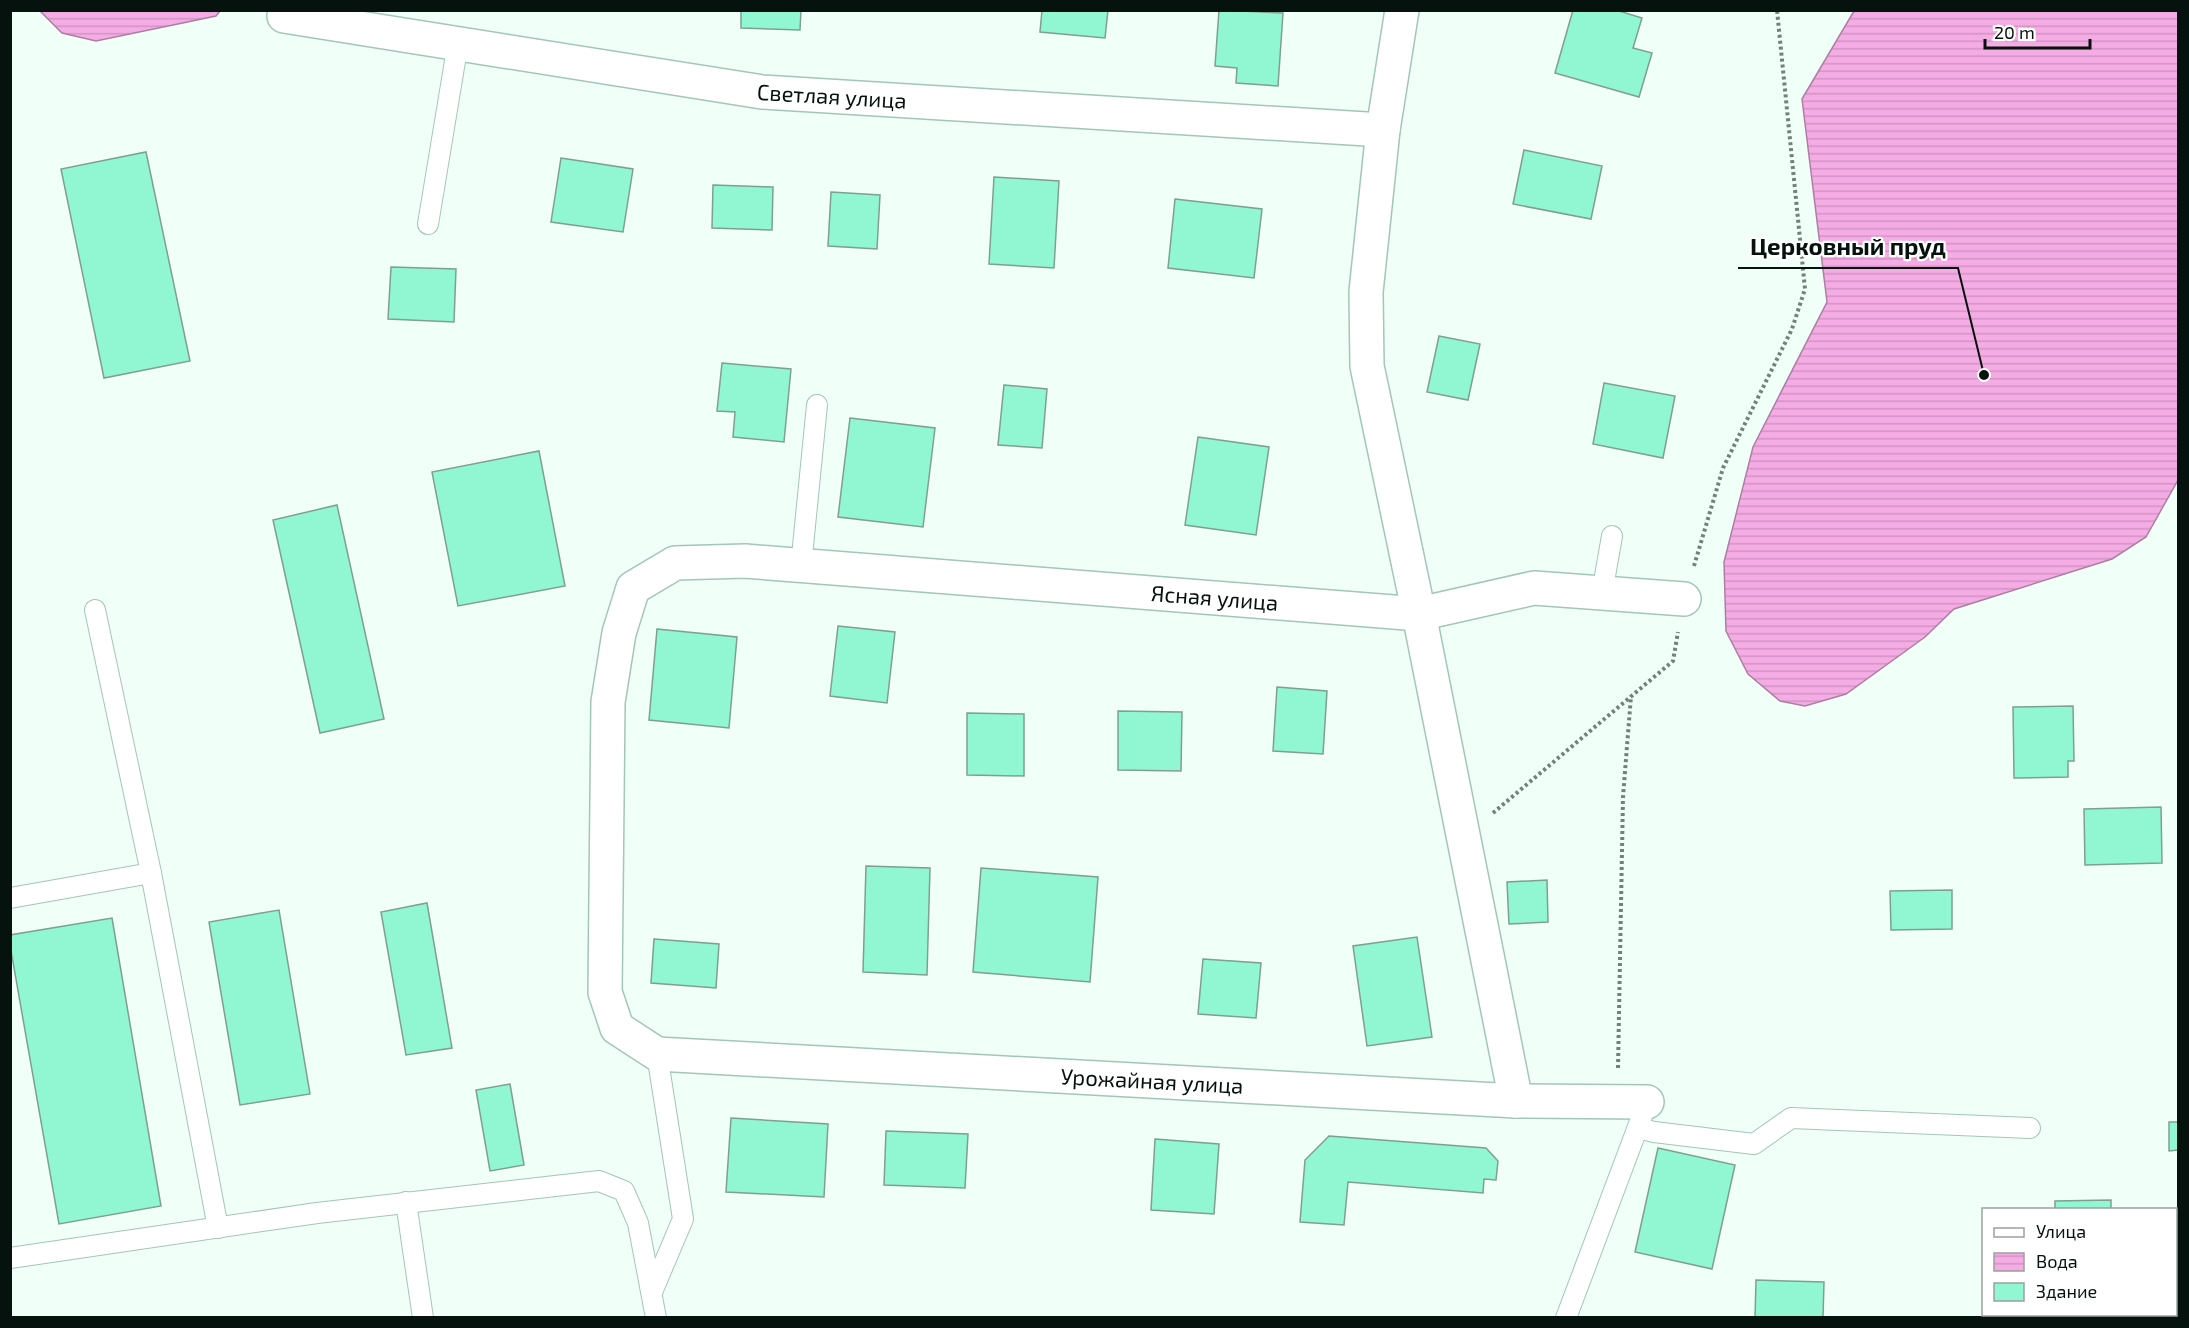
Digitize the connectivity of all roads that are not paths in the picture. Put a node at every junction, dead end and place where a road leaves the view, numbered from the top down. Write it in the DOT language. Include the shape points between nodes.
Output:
graph roads {
  1 [pos="1402,10"];
  2 [pos="284,16"];
  3 [pos="458,44"];
  4 [pos="1383,130"];
  5 [pos="428,224"];
  6 [pos="817,405"];
  7 [pos="1612,536"];
  8 [pos="801,566"];
  9 [pos="1602,593"];
  10 [pos="1684,599"];
  11 [pos="95,610"];
  12 [pos="1419,614"];
  13 [pos="152,873"];
  14 [pos="10,898"];
  15 [pos="657,1054"];
  16 [pos="1516,1101"];
  17 [pos="1634,1110"];
  18 [pos="2030,1128"];
  19 [pos="406,1202"];
  20 [pos="218,1228"];
  21 [pos="10,1258"];
  22 [pos="652,1292"];
  23 [pos="423,1317"];
  24 [pos="656,1317"];
  25 [pos="1566,1317"];
  1 -- 4 [label="street"];
  2 -- 3 [label="street, Светлая улица"];
  3 -- 4 [label="street, Светлая улица" via="762,92"];
  3 -- 5 [label="lane"];
  4 -- 12 [label="street" via="1366,292 1367,366"];
  6 -- 8 [label="lane"];
  7 -- 9 [label="lane"];
  8 -- 12 [label="street, Ясная улица"];
  8 -- 15 [label="street, Ясная улица" via="745,561 675,563 633,588 619,633 608,702 605,992 616,1028"];
  9 -- 10 [label="street, Ясная улица"];
  9 -- 12 [label="street, Ясная улица" via="1534,588"];
  11 -- 13 [label="lane"];
  12 -- 16 [label="street"];
  13 -- 14 [label="lane"];
  13 -- 20 [label="lane"];
  15 -- 16 [label="street, Урожайная улица"];
  15 -- 22 [label="lane" via="683,1219"];
  16 -- 17 [label="street, Урожайная улица"];
  17 -- 18 [label="lane" via="1654,1132 1754,1144 1791,1118"];
  17 -- 25 [label="lane"];
  19 -- 20 [label="lane"];
  19 -- 22 [label="lane" via="599,1181 624,1191 638,1223"];
  19 -- 23 [label="lane"];
  20 -- 21 [label="lane"];
  22 -- 24 [label="lane"];
}
